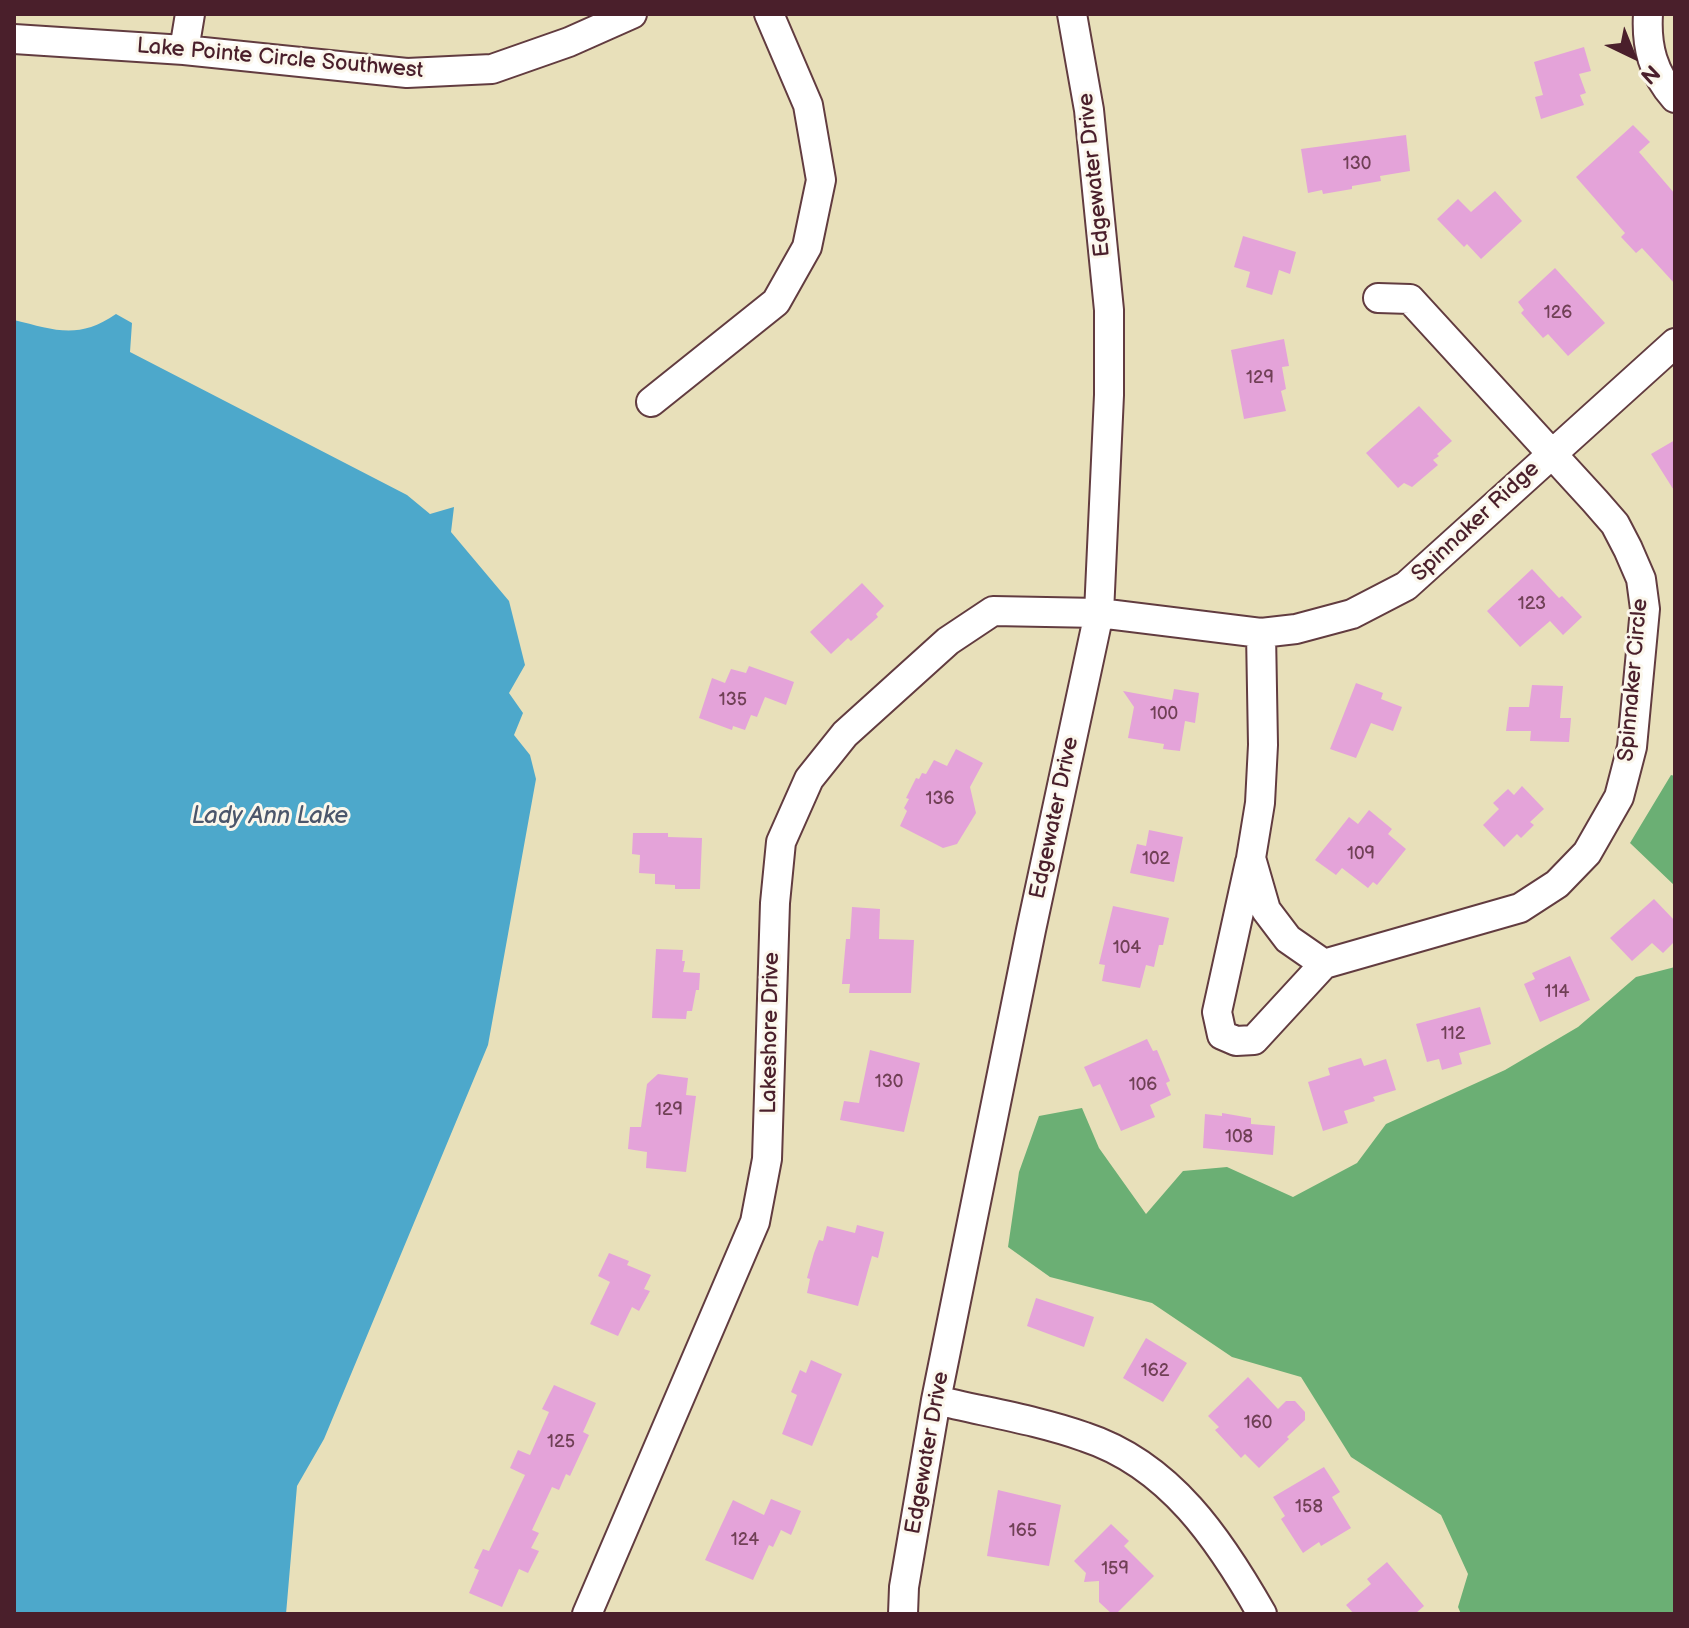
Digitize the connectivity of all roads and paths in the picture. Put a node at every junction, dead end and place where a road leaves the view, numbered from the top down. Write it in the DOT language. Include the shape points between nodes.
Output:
graph roads {
  1 [pos="190,14"];
  2 [pos="632,14"];
  3 [pos="769,14"];
  4 [pos="1072,14"];
  5 [pos="1648,14"];
  6 [pos="14,39"];
  7 [pos="184,50"];
  8 [pos="1675,98"];
  9 [pos="1378,298"];
  10 [pos="1675,343"];
  11 [pos="651,402"];
  12 [pos="1550,454"];
  13 [pos="1099,613"];
  14 [pos="1261,633"];
  15 [pos="1251,858"];
  16 [pos="1324,964"];
  17 [pos="936,1400"];
  18 [pos="587,1614"];
  19 [pos="903,1614"];
  20 [pos="1262,1614"];
  1 -- 7 [label="street"];
  2 -- 7 [label="street, Lake Pointe Circle Southwest" via="492,69 407,73"];
  3 -- 11 [label="street" via="808,105 821,180 807,247 776,302"];
  4 -- 13 [label="street, Edgewater Drive" via="1089,110 1109,310"];
  5 -- 8 [label="street" via="1652,62"];
  6 -- 7 [label="street, Lake Pointe Circle Southwest"];
  9 -- 12 [label="street, Spinnaker Circle" via="1410,299"];
  10 -- 12 [label="street, Spinnaker Ridge"];
  12 -- 14 [label="street, Spinnaker Ridge" via="1406,586 1352,614"];
  12 -- 16 [label="street, Spinnaker Circle" via="1615,524 1641,579 1645,609 1632,747 1619,797 1587,853 1557,884 1520,908"];
  13 -- 14 [label="street, Spinnaker Ridge"];
  13 -- 17 [label="street, Edgewater Drive"];
  13 -- 18 [label="street, Lakeshore Drive" via="993,611 948,641 845,734 809,779 781,842 767,1159 755,1222"];
  14 -- 15 [label="street" via="1263,760"];
  15 -- 16 [label="street" via="1266,910 1288,939"];
  15 -- 16 [label="street" via="1217,1012 1222,1035 1254,1040"];
  17 -- 19 [label="street, Edgewater Drive"];
  17 -- 20 [label="street" via="1085,1437 1119,1451 1186,1502"];
}
